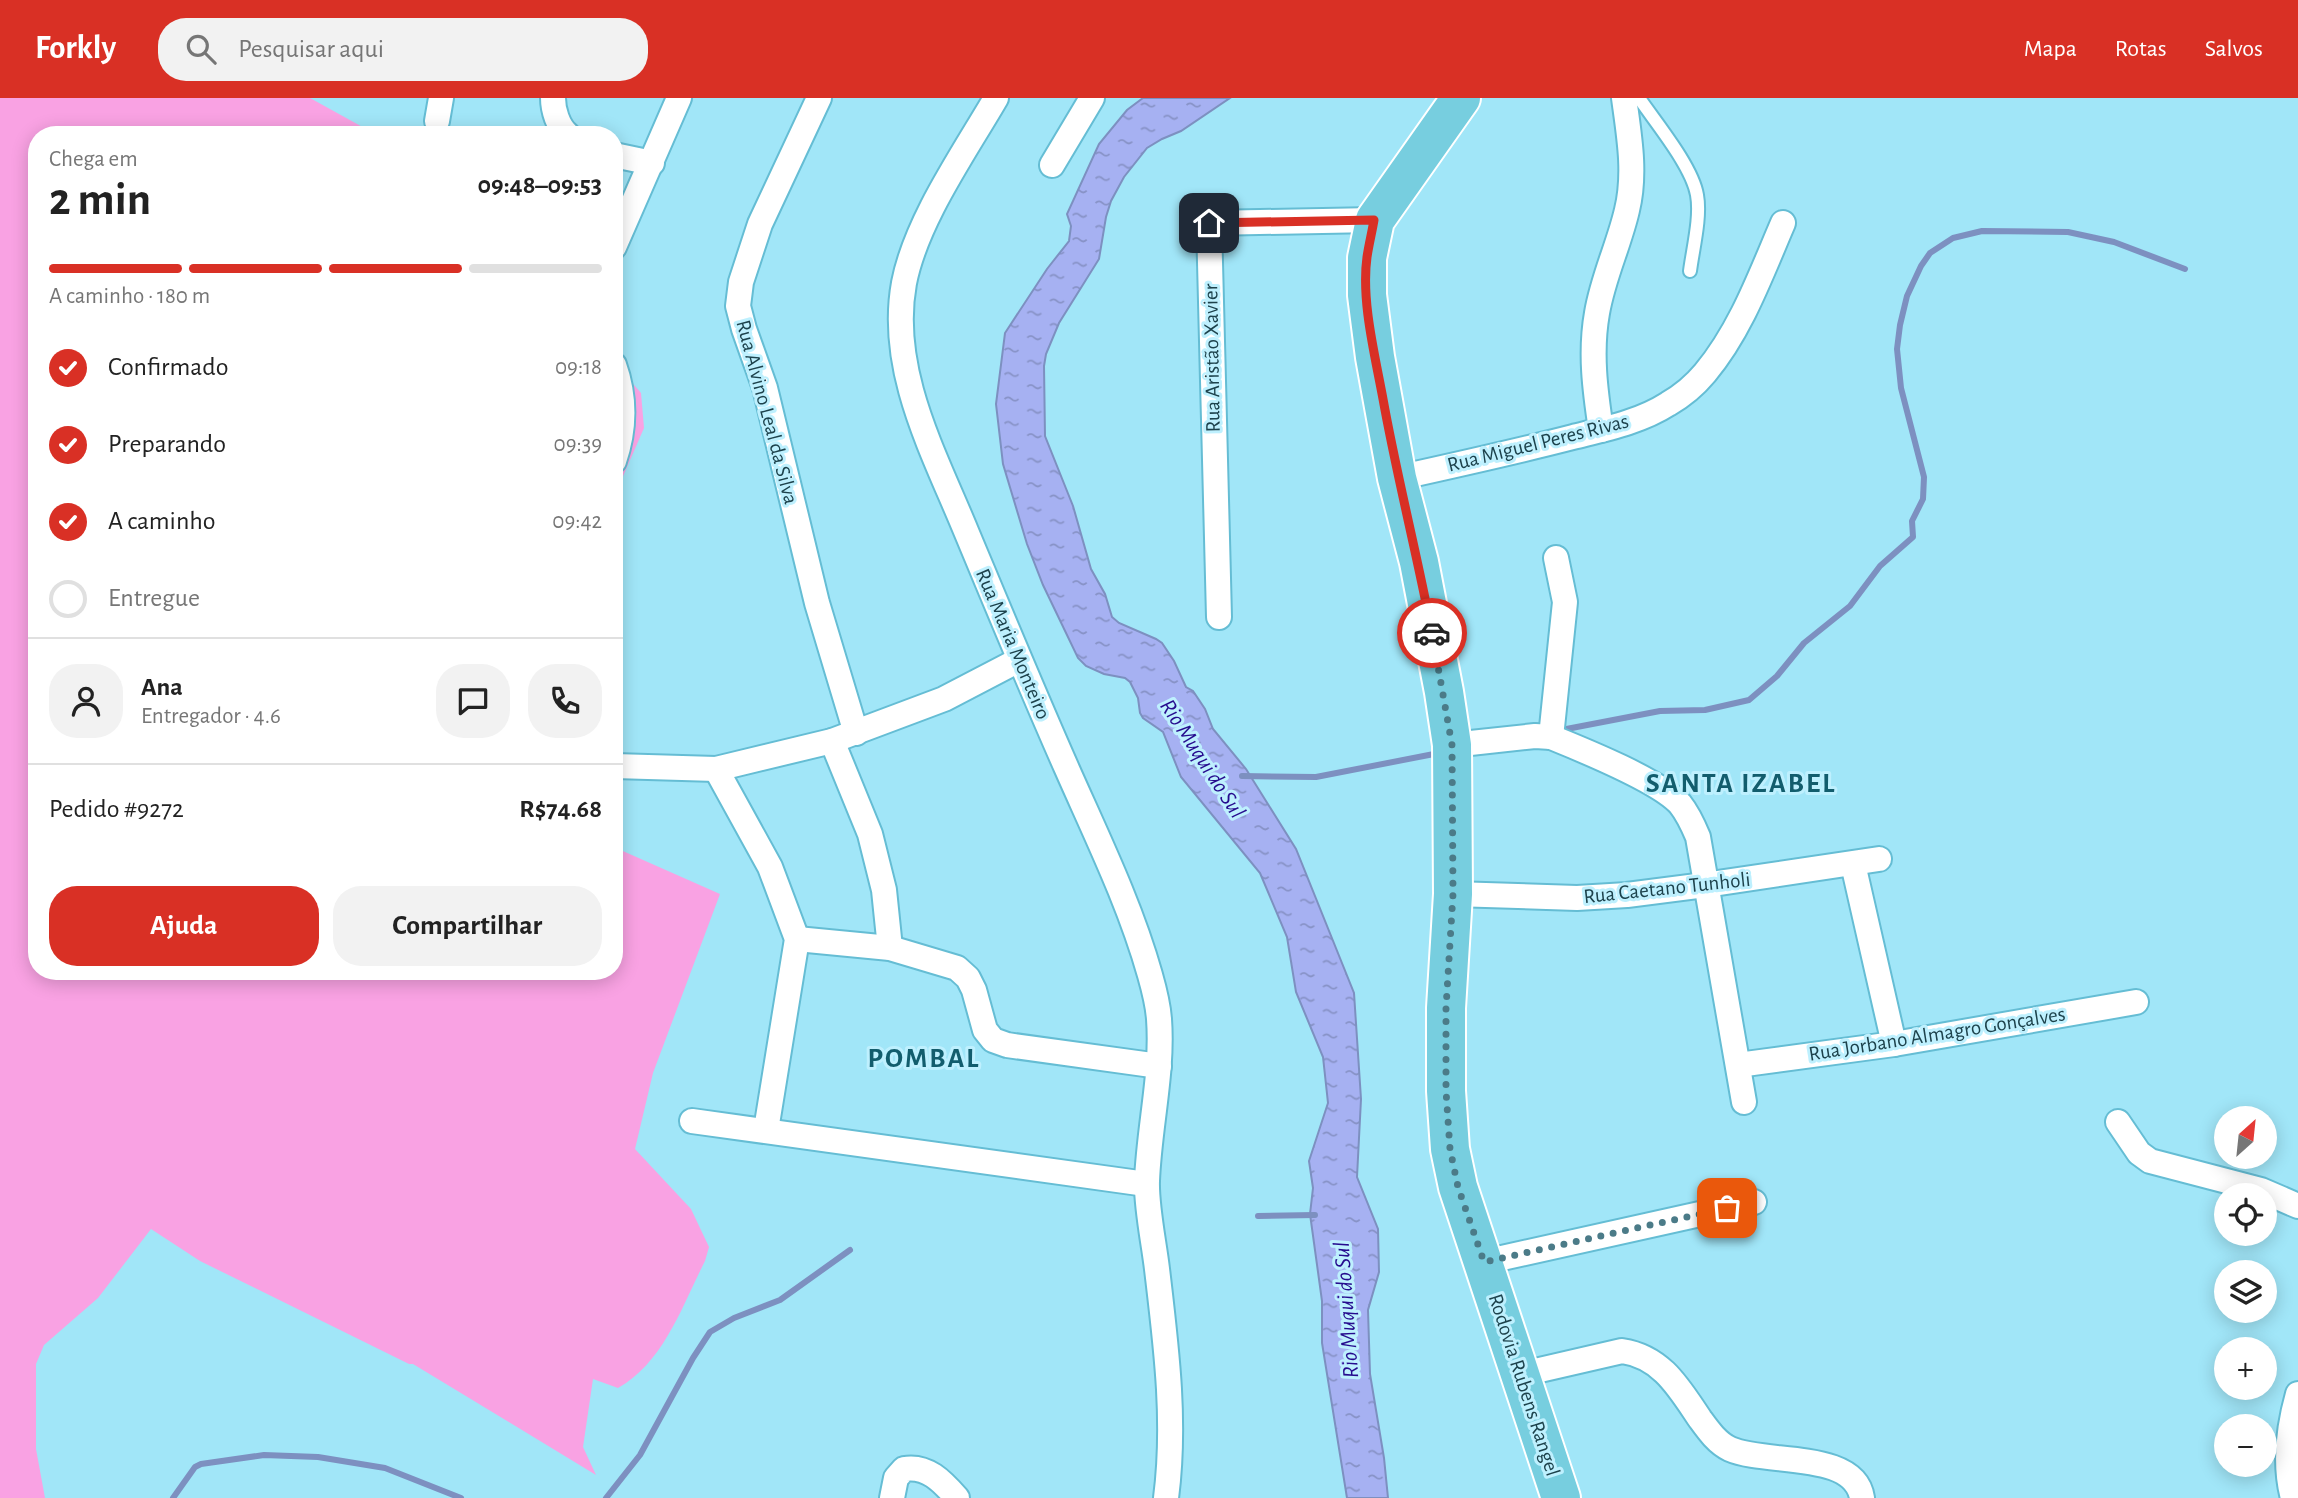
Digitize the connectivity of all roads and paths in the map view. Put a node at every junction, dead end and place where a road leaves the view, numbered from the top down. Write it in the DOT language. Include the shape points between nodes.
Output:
graph roads {
  1 [pos="553,98"];
  2 [pos="679,98"];
  3 [pos="819,98"];
  4 [pos="996,98"];
  5 [pos="1092,98"];
  6 [pos="1461,98"];
  7 [pos="1624,98"];
  8 [pos="1639,98"];
  9 [pos="561,126"];
  10 [pos="623,157"];
  11 [pos="652,163"];
  12 [pos="1052,165"];
  13 [pos="1374,220"];
  14 [pos="1783,223"];
  15 [pos="623,227"];
  16 [pos="1690,271"];
  17 [pos="1601,430"];
  18 [pos="1397,478"];
  19 [pos="1556,558"];
  20 [pos="1219,617"];
  21 [pos="1019,660"];
  22 [pos="856,733"];
  23 [pos="1551,737"];
  24 [pos="832,741"];
  25 [pos="1452,745"];
  26 [pos="623,766"];
  27 [pos="716,769"];
  28 [pos="1879,859"];
  29 [pos="1853,864"];
  30 [pos="1705,885"];
  31 [pos="1453,894"];
  32 [pos="797,939"];
  33 [pos="890,948"];
  34 [pos="2136,1002"];
  35 [pos="1894,1044"];
  36 [pos="1738,1065"];
  37 [pos="1159,1066"];
  38 [pos="1744,1102"];
  39 [pos="692,1121"];
  40 [pos="2118,1122"];
  41 [pos="766,1130"];
  42 [pos="1148,1195"];
  43 [pos="1754,1202"];
  44 [pos="2298,1206"];
  45 [pos="1479,1247"];
  46 [pos="1522,1374"];
  47 [pos="2298,1394"];
  48 [pos="892,1498"];
  49 [pos="957,1498"];
  50 [pos="1166,1498"];
  51 [pos="1561,1498"];
  52 [pos="1862,1498"];
  53 [pos="2293,1498"];
  1 -- 9 [label="street"];
  2 -- 11 [label="street"];
  3 -- 22 [label="street, Rua Alvino Leal da Silva" via="760,225 740,282 738,306 765,388 817,603"];
  4 -- 21 [label="street, Rua Maria Monteiro" via="917,240 900,314 911,390 926,439"];
  5 -- 12 [label="street"];
  6 -- 13 [label="main road"];
  7 -- 17 [label="street" via="1632,186 1597,312 1592,364"];
  8 -- 16 [label="lane" via="1681,159 1697,193"];
  10 -- 11 [label="street"];
  11 -- 15 [label="street"];
  13 -- 18 [label="main road, Rodovia Rubens Rangel" via="1367,295"];
  13 -- 20 [label="street, Rua Aristão Xavier" via="1209,223"];
  14 -- 17 [label="street, Rua Miguel Peres Rivas" via="1745,310 1705,373 1667,405"];
  17 -- 18 [label="street, Rua Miguel Peres Rivas"];
  18 -- 25 [label="main road, Rodovia Rubens Rangel" via="1419,562"];
  19 -- 23 [label="street" via="1565,602"];
  21 -- 22 [label="street" via="944,699"];
  21 -- 37 [label="street, Rua Maria Monteiro" via="1120,889 1149,973 1159,1015"];
  22 -- 24 [label="street"];
  23 -- 25 [label="street"];
  23 -- 30 [label="street" via="1658,786 1678,802 1698,837"];
  24 -- 27 [label="street"];
  24 -- 33 [label="street" via="870,834 884,890"];
  25 -- 31 [label="main road, Rodovia Rubens Rangel"];
  26 -- 27 [label="street"];
  27 -- 32 [label="street" via="770,867"];
  28 -- 29 [label="street, Rua Caetano Tunholi"];
  29 -- 30 [label="street, Rua Caetano Tunholi"];
  29 -- 35 [label="street"];
  30 -- 31 [label="street, Rua Caetano Tunholi" via="1577,898"];
  30 -- 36 [label="street"];
  31 -- 45 [label="main road, Rodovia Rubens Rangel" via="1446,1091 1458,1187"];
  32 -- 33 [label="street"];
  32 -- 41 [label="street"];
  33 -- 37 [label="street" via="957,968 968,978 985,1030 993,1040"];
  34 -- 35 [label="street, Rua Jorbano Almagro Gonçalves"];
  35 -- 36 [label="street, Rua Jorbano Almagro Gonçalves"];
  36 -- 38 [label="street"];
  37 -- 42 [label="street, Rua Maria Monteiro"];
  39 -- 41 [label="street"];
  40 -- 44 [label="street" via="2150,1161 2250,1187"];
  41 -- 42 [label="street"];
  42 -- 50 [label="street, Rua Maria Monteiro" via="1170,1381"];
  43 -- 45 [label="street"];
  45 -- 46 [label="main road, Rodovia Rubens Rangel"];
  46 -- 51 [label="main road, Rodovia Rubens Rangel"];
  46 -- 52 [label="street" via="1622,1351 1635,1353 1660,1366 1718,1441 1768,1458 1832,1466 1856,1480"];
  47 -- 53 [label="street" via="2288,1453"];
  48 -- 49 [label="street" via="897,1478 904,1469 915,1467 930,1472"];
}
